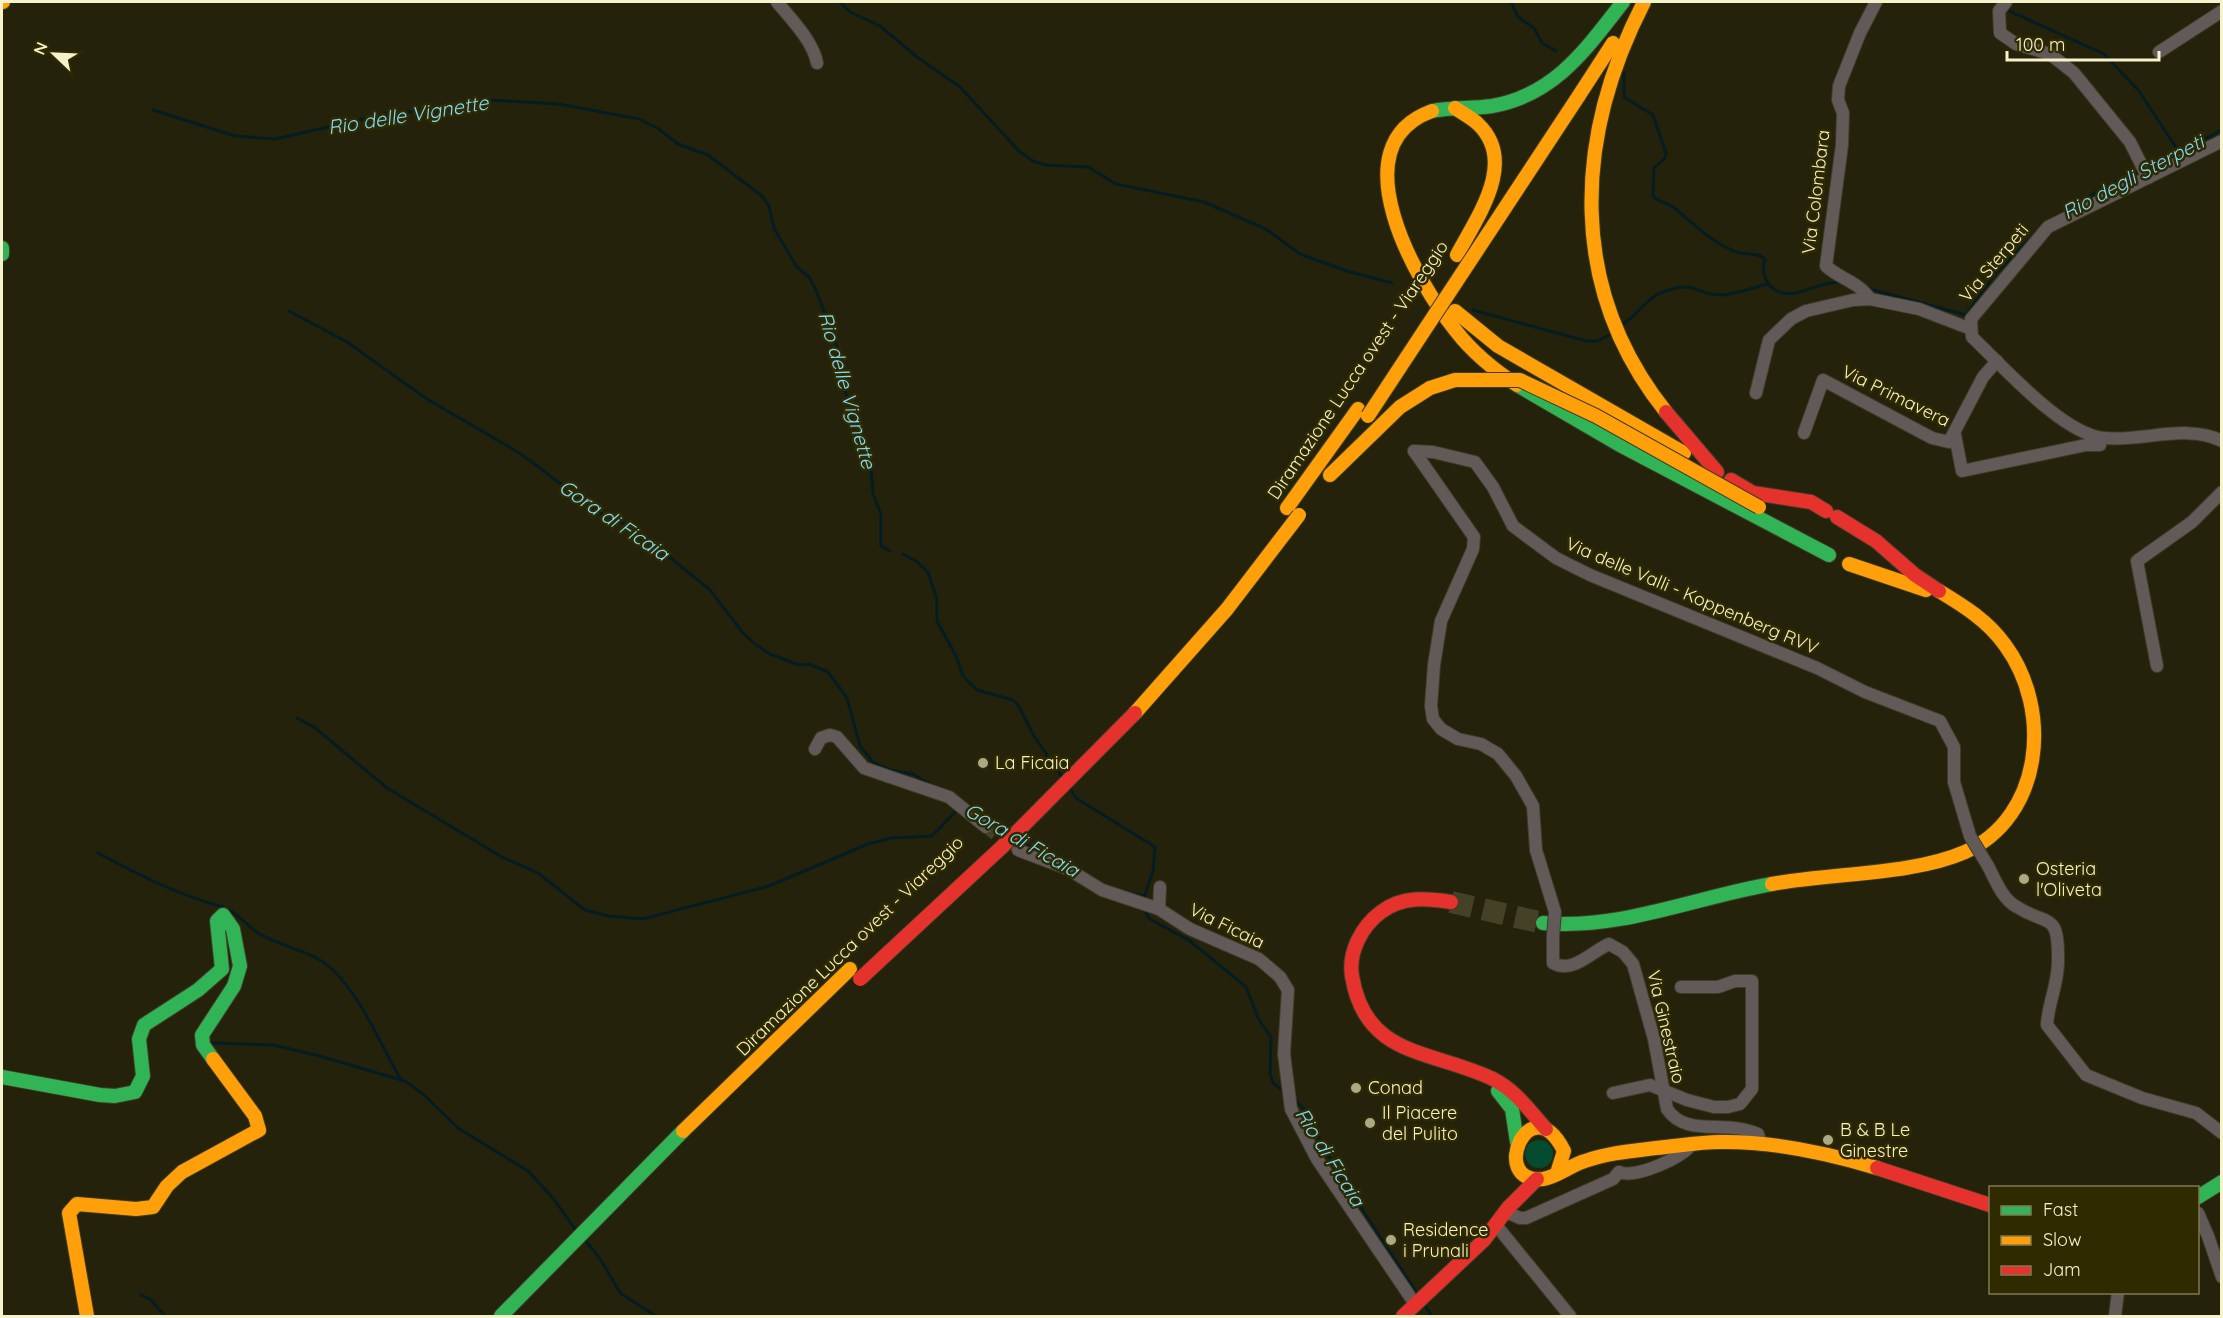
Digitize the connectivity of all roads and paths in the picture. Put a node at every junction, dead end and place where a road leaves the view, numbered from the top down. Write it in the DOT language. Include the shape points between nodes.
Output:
graph roads {
  1 [pos="777,2"];
  2 [pos="1624,2"];
  3 [pos="1642,2"];
  4 [pos="1876,2"];
  5 [pos="2002,6"];
  6 [pos="2222,11"];
  7 [pos="2159,52"];
  8 [pos="817,63"];
  9 [pos="1572,94"];
  10 [pos="1454,107"];
  11 [pos="2222,141"];
  12 [pos="2145,172"];
  13 [pos="1457,255"];
  14 [pos="1413,262"];
  15 [pos="1870,299"];
  16 [pos="1971,329"];
  17 [pos="1997,361"];
  18 [pos="1756,393"];
  19 [pos="1363,413"];
  20 [pos="1804,433"];
  21 [pos="1955,435"];
  22 [pos="2222,441"];
  23 [pos="2100,445"];
  24 [pos="1717,472"];
  25 [pos="1330,475"];
  26 [pos="1320,489"];
  27 [pos="2222,492"];
  28 [pos="1297,510"];
  29 [pos="1775,524"];
  30 [pos="1829,555"];
  31 [pos="1849,564"];
  32 [pos="1948,597"];
  33 [pos="2157,666"];
  34 [pos="1135,692"];
  35 [pos="1103,725"];
  36 [pos="815,749"];
  37 [pos="1029,800"];
  38 [pos="1003,825"];
  39 [pos="986,826"];
  40 [pos="986,841"];
  41 [pos="1018,850"];
  42 [pos="960,866"];
  43 [pos="1160,887"];
  44 [pos="1451,902"];
  45 [pos="1148,905"];
  46 [pos="1543,923"];
  47 [pos="1553,936"];
  48 [pos="855,974"];
  49 [pos="1681,987"];
  50 [pos="1478,1074"];
  51 [pos="2,1077"];
  52 [pos="1662,1089"];
  53 [pos="1613,1092"];
  54 [pos="1546,1129"];
  55 [pos="2222,1133"];
  56 [pos="1561,1140"];
  57 [pos="1517,1142"];
  58 [pos="1692,1144"];
  59 [pos="1761,1145"];
  60 [pos="674,1148"];
  61 [pos="1607,1154"];
  62 [pos="1516,1163"];
  63 [pos="1558,1170"];
  64 [pos="1619,1172"];
  65 [pos="1537,1179"];
  66 [pos="2222,1182"];
  67 [pos="2199,1196"];
  68 [pos="1989,1205"];
  69 [pos="1507,1210"];
  70 [pos="2199,1216"];
  71 [pos="615,1221"];
  72 [pos="1496,1225"];
  73 [pos="2222,1277"];
  74 [pos="2118,1294"];
  75 [pos="1415,1304"];
  76 [pos="87,1317"];
  77 [pos="501,1317"];
  78 [pos="1403,1317"];
  79 [pos="1570,1317"];
  80 [pos="2115,1317"];
  1 -- 8 [label="street" via="796,25"];
  2 -- 9 [label="main road, Diramazione Lucca ovest - Viareggio"];
  2 -- 10 [label="main road" via="1572,65 1547,86 1492,106"];
  3 -- 9 [label="main road, Diramazione Lucca ovest - Viareggio"];
  3 -- 24 [label="main road" via="1608,87 1593,155 1592,239 1611,319 1641,379"];
  4 -- 15 [label="street, Via Colombara" via="1839,87 1842,145 1826,266 1856,284"];
  5 -- 12 [label="street" via="2000,33 2016,44 2050,54 2073,73 2130,142"];
  6 -- 7 [label="street"];
  9 -- 13 [label="main road, Diramazione Lucca ovest - Viareggio"];
  9 -- 19 [label="main road, Diramazione Lucca ovest - Viareggio, bridge"];
  10 -- 13 [label="main road" via="1481,125 1491,140 1497,162 1491,191"];
  10 -- 14 [label="main road" via="1431,110 1412,122 1396,143 1391,158 1390,202 1399,235"];
  11 -- 12 [label="street, Via Sterpeti"];
  12 -- 16 [label="street, Via Sterpeti" via="2048,228 1971,319"];
  13 -- 19 [label="main road, Diramazione Lucca ovest - Viareggio"];
  14 -- 24 [label="main road" via="1462,318 1498,346"];
  14 -- 29 [label="main road" via="1422,283 1450,324 1483,360 1539,399 1607,438"];
  15 -- 16 [label="street" via="1919,309"];
  15 -- 18 [label="street" via="1806,311 1777,331 1764,352"];
  16 -- 17 [label="street, Via Sterpeti" via="1972,337"];
  17 -- 21 [label="street, Via Primavera" via="1983,377"];
  17 -- 22 [label="street, Via Sterpeti" via="2058,418 2079,430 2103,438 2198,432"];
  19 -- 25 [label="main road, Diramazione Lucca ovest - Viareggio"];
  19 -- 28 [label="main road, Diramazione Lucca ovest - Viareggio"];
  20 -- 21 [label="street, Via Primavera" via="1823,381 1944,443 1952,441"];
  21 -- 23 [label="street" via="1962,471"];
  24 -- 32 [label="main road" via="1753,493 1811,502 1876,542 1919,579"];
  25 -- 26 [label="main road, Diramazione Lucca ovest - Viareggio"];
  25 -- 29 [label="main road, bridge" via="1401,407 1430,388 1455,380 1520,380 1586,411 1759,507"];
  27 -- 33 [label="street" via="2192,522 2137,561"];
  28 -- 34 [label="main road, Diramazione Lucca ovest - Viareggio"];
  28 -- 48 [label="main road, Diramazione Lucca ovest - Viareggio, bridge" via="1227,609 1113,735 1034,815"];
  29 -- 30 [label="main road"];
  31 -- 32 [label="main road"];
  32 -- 46 [label="main road" via="1980,618 2004,644 2025,679 2034,713 2034,752 2020,803 2006,823 1983,844 1936,862 1756,886 1604,922 1561,926"];
  35 -- 37 [label="main road"];
  36 -- 39 [label="street" via="821,738 837,737 864,768 949,797"];
  38 -- 40 [label="main road, Diramazione Lucca ovest - Viareggio"];
  41 -- 45 [label="street, Via Ficaia" via="1068,869 1102,890"];
  42 -- 48 [label="main road, Diramazione Lucca ovest - Viareggio"];
  43 -- 45 [label="street"];
  44 -- 50 [label="main road" via="1408,898 1376,916 1361,934 1353,955 1352,983 1364,1016 1390,1040"];
  45 -- 75 [label="street, Via Ficaia" via="1190,929 1259,959 1280,976 1288,990 1284,1054 1291,1109 1317,1159"];
  47 -- 52 [label="street, Via Ginestraio" via="1552,963 1560,968 1576,964 1609,944 1633,964 1654,1039"];
  47 -- 55 [label="street, Via delle Valli - Koppenberg RVV, bridge" via="1555,912 1536,850 1533,806 1498,754 1481,744 1458,739 1432,719 1441,621 1473,549 1474,537 1414,451 1475,462 1513,526 1556,558 1940,721 1954,747 1954,782 1970,836 2006,898 2016,907 2050,920 2055,927 2058,962 2047,1026 2086,1075 2142,1098 2196,1113"];
  48 -- 60 [label="main road, Diramazione Lucca ovest - Viareggio"];
  49 -- 52 [label="street" via="1718,987 1752,981 1752,1089 1740,1104 1714,1107"];
  50 -- 54 [label="main road" via="1505,1087"];
  50 -- 57 [label="main road" via="1512,1109"];
  51 -- 76 [label="main road" via="104,1095 136,1092 142,1080 138,1035 153,1016 197,991 222,969 217,921 223,915 231,921 242,968 202,1035 203,1046 255,1116 259,1130 171,1181 153,1207 77,1204 69,1213"];
  52 -- 53 [label="street" via="1650,1084"];
  52 -- 59 [label="street, Via Ginestraio" via="1672,1118 1688,1126 1742,1126 1758,1134"];
  54 -- 56 [label="main road"];
  54 -- 57 [label="main road" via="1529,1130"];
  56 -- 61 [label="main road"];
  56 -- 63 [label="main road" via="1564,1155"];
  57 -- 62 [label="main road"];
  58 -- 59 [label="main road"];
  58 -- 61 [label="main road"];
  58 -- 64 [label="street" via="1686,1152 1645,1170 1626,1175"];
  59 -- 68 [label="main road" via="1891,1170"];
  60 -- 71 [label="main road, Diramazione Lucca ovest - Viareggio"];
  60 -- 77 [label="main road, Diramazione Lucca ovest - Viareggio"];
  61 -- 63 [label="main road"];
  61 -- 64 [label="street"];
  62 -- 65 [label="main road" via="1523,1173"];
  62 -- 69 [label="main road"];
  63 -- 65 [label="main road"];
  64 -- 69 [label="street" via="1613,1179 1534,1215 1520,1218"];
  65 -- 69 [label="main road"];
  66 -- 67 [label="main road"];
  69 -- 72 [label="main road"];
  70 -- 73 [label="street"];
  72 -- 75 [label="main road"];
  72 -- 79 [label="street"];
  74 -- 80 [label="street"];
  75 -- 78 [label="main road"];
}
